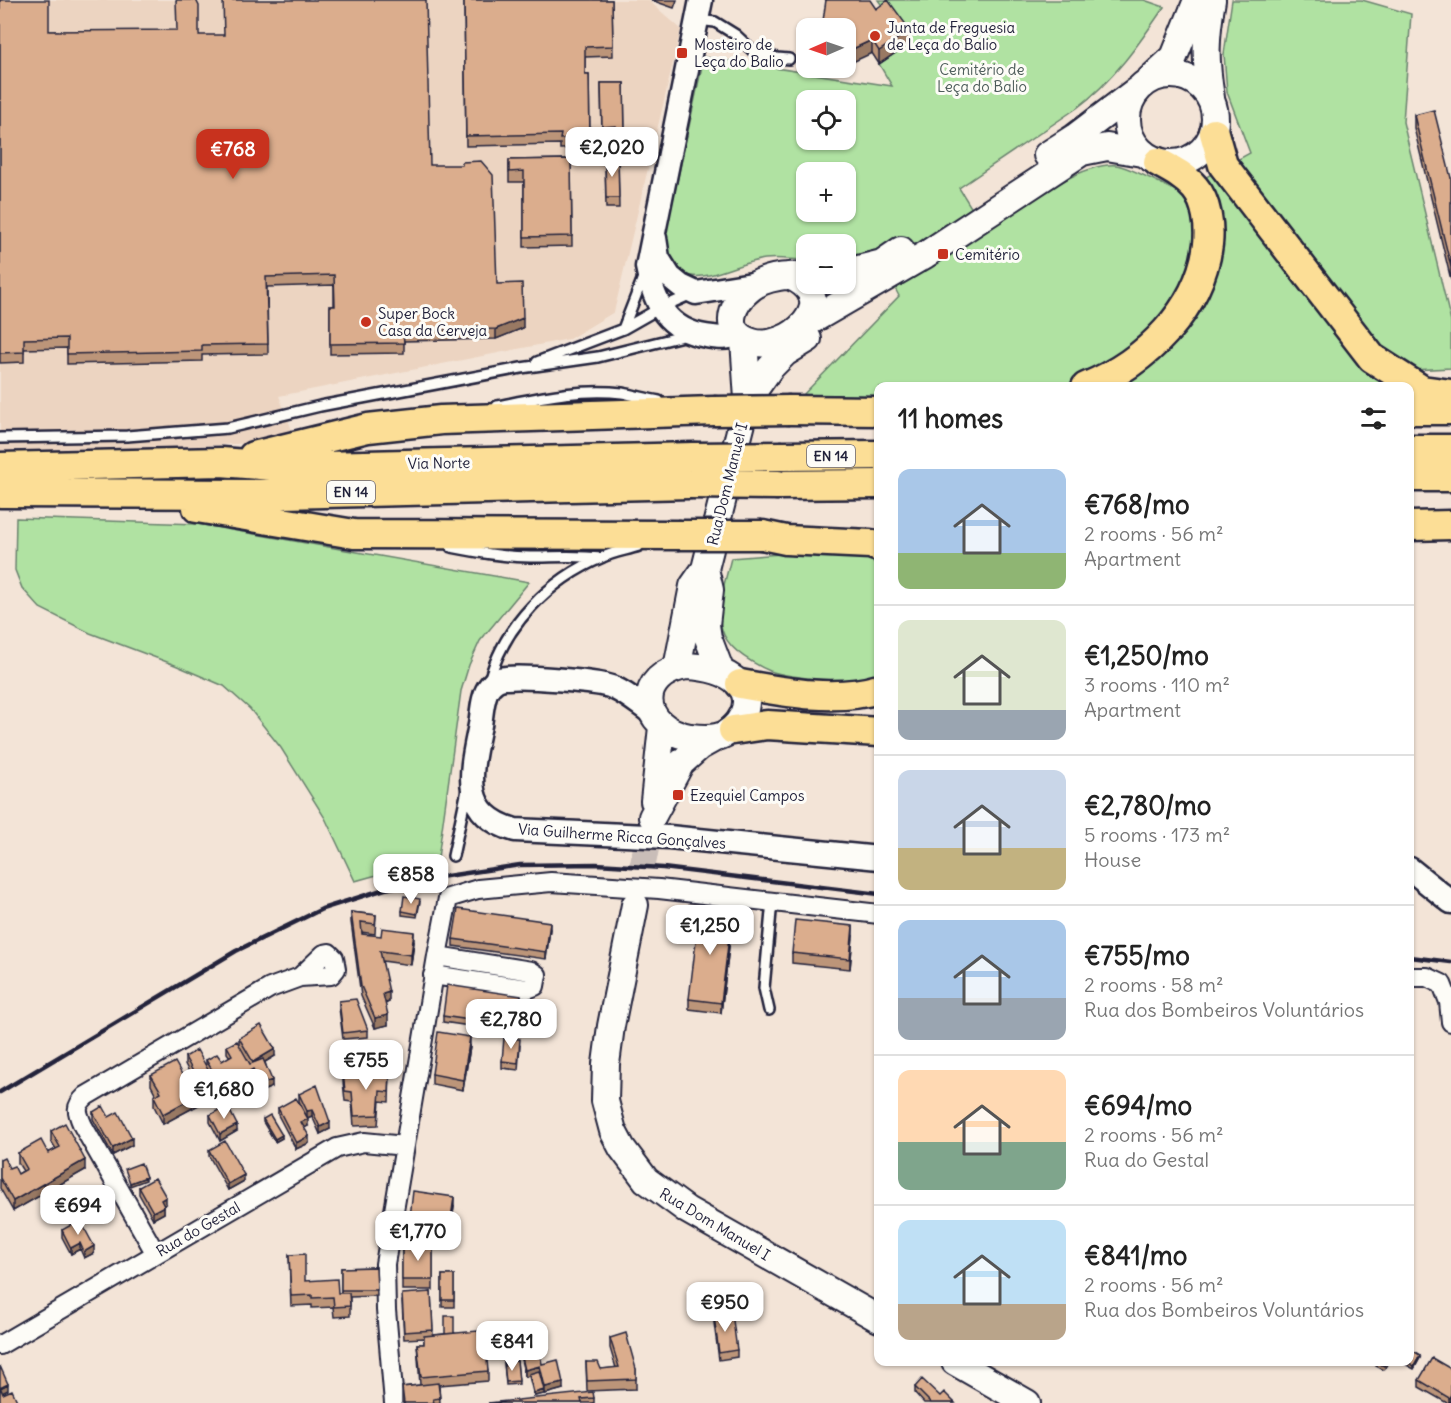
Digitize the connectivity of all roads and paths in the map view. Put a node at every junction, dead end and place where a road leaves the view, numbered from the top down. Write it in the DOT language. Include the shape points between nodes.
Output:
graph roads {
  1 [pos="1197,0"];
  2 [pos="1212,0"];
  3 [pos="699,10"];
  4 [pos="789,59"];
  5 [pos="1143,84"];
  6 [pos="1211,98"];
  7 [pos="1214,133"];
  8 [pos="1150,158"];
  9 [pos="653,231"];
  10 [pos="925,255"];
  11 [pos="646,267"];
  12 [pos="856,270"];
  13 [pos="796,275"];
  14 [pos="758,283"];
  15 [pos="696,293"];
  16 [pos="812,294"];
  17 [pos="660,308"];
  18 [pos="623,329"];
  19 [pos="795,331"];
  20 [pos="692,334"];
  21 [pos="741,337"];
  22 [pos="521,368"];
  23 [pos="1096,382"];
  24 [pos="1409,382"];
  25 [pos="1414,385"];
  26 [pos="753,393"];
  27 [pos="1451,393"];
  28 [pos="1414,410"];
  29 [pos="1451,410"];
  30 [pos="874,411"];
  31 [pos="0,438"];
  32 [pos="1414,449"];
  33 [pos="1451,449"];
  34 [pos="874,455"];
  35 [pos="221,462"];
  36 [pos="0,467"];
  37 [pos="1414,477"];
  38 [pos="1451,477"];
  39 [pos="874,484"];
  40 [pos="7,492"];
  41 [pos="1451,525"];
  42 [pos="1414,526"];
  43 [pos="874,533"];
  44 [pos="354,534"];
  45 [pos="677,535"];
  46 [pos="762,535"];
  47 [pos="874,545"];
  48 [pos="600,558"];
  49 [pos="705,569"];
  50 [pos="668,673"];
  51 [pos="730,678"];
  52 [pos="613,687"];
  53 [pos="874,690"];
  54 [pos="486,692"];
  55 [pos="657,720"];
  56 [pos="874,732"];
  57 [pos="725,733"];
  58 [pos="471,770"];
  59 [pos="453,856"];
  60 [pos="874,858"];
  61 [pos="1414,872"];
  62 [pos="772,901"];
  63 [pos="1451,902"];
  64 [pos="635,905"];
  65 [pos="874,913"];
  66 [pos="436,956"];
  67 [pos="434,975"];
  68 [pos="300,976"];
  69 [pos="1414,977"];
  70 [pos="769,1010"];
  71 [pos="1451,1022"];
  72 [pos="405,1146"];
  73 [pos="156,1254"];
  74 [pos="874,1316"];
  75 [pos="0,1345"];
  76 [pos="962,1366"];
  77 [pos="394,1403"];
  78 [pos="1027,1403"];
  1 -- 5 [label="main road" via="1174,57"];
  2 -- 6 [label="main road" via="1206,31"];
  3 -- 4 [label="lane" via="753,51"];
  3 -- 9 [label="street"];
  5 -- 6 [label="main road" via="1167,74 1185,76 1200,84"];
  5 -- 8 [label="main road" via="1128,105 1126,123 1131,140"];
  5 -- 12 [label="main road" via="1075,137 882,263"];
  6 -- 7 [label="main road" via="1216,115"];
  7 -- 8 [label="main road" via="1192,159 1175,164"];
  7 -- 24 [label="highway" via="1223,165 1371,358"];
  8 -- 10 [label="main road" via="1107,147 1082,153"];
  8 -- 23 [label="highway" via="1183,176 1196,189 1210,231 1205,268 1194,294 1156,341"];
  9 -- 11 [label="street"];
  9 -- 15 [label="street" via="658,258 670,277"];
  10 -- 19 [label="main road"];
  10 -- 26 [label="main road" via="895,284 785,353"];
  11 -- 17 [label="street"];
  11 -- 18 [label="lane"];
  13 -- 14 [label="main road"];
  14 -- 15 [label="street"];
  14 -- 21 [label="main road" via="735,304 733,325"];
  15 -- 17 [label="lane"];
  16 -- 19 [label="main road" via="810,316"];
  17 -- 18 [label="lane"];
  17 -- 20 [label="street" via="673,324"];
  18 -- 22 [label="lane"];
  19 -- 21 [label="main road" via="767,344"];
  19 -- 26 [label="main road, Rua Dom Manuel I" via="760,369"];
  20 -- 21 [label="street"];
  20 -- 22 [label="lane" via="598,357"];
  21 -- 26 [label="main road, Rua Dom Manuel I"];
  22 -- 31 [label="lane" via="320,406 228,428 127,436"];
  25 -- 27 [label="highway" via="1422,390"];
  26 -- 49 [label="main road, Rua Dom Manuel I"];
  28 -- 29 [label="highway"];
  30 -- 35 [label="highway, bridge" via="714,411 441,420 368,428"];
  32 -- 33 [label="highway"];
  34 -- 35 [label="highway, Via Norte / EN 14, bridge" via="284,467"];
  35 -- 36 [label="highway, Via Norte / EN 14"];
  37 -- 38 [label="highway"];
  39 -- 40 [label="highway, Via Norte / EN 14, bridge" via="689,484 284,494"];
  40 -- 44 [label="highway" via="108,508 201,508"];
  41 -- 42 [label="highway"];
  43 -- 46 [label="highway"];
  44 -- 45 [label="highway"];
  44 -- 48 [label="lane" via="499,555"];
  45 -- 46 [label="highway, bridge"];
  45 -- 48 [label="lane"];
  46 -- 47 [label="highway"];
  48 -- 54 [label="lane" via="544,594 516,626 502,645"];
  49 -- 50 [label="main road, Rua Dom Manuel I" via="693,586"];
  49 -- 51 [label="main road, Rua Dom Manuel I" via="710,590 708,638"];
  50 -- 51 [label="main road" via="697,666"];
  50 -- 52 [label="street"];
  50 -- 55 [label="main road" via="651,693"];
  51 -- 53 [label="highway" via="833,695"];
  51 -- 57 [label="main road" via="745,696 744,711"];
  52 -- 54 [label="street" via="510,678 496,681"];
  52 -- 55 [label="street"];
  54 -- 58 [label="street, Via Guilherme Ricca Gonçalves"];
  55 -- 57 [label="main road" via="669,731 688,736 706,738"];
  55 -- 57 [label="main road" via="652,817 681,763 699,747"];
  56 -- 57 [label="highway" via="767,725"];
  58 -- 59 [label="lane"];
  58 -- 60 [label="street, Via Guilherme Ricca Gonçalves" via="471,788 479,807 494,821 515,830 669,837"];
  61 -- 63 [label="street"];
  62 -- 65 [label="street"];
  62 -- 66 [label="street" via="551,882 478,889 448,898"];
  62 -- 70 [label="lane" via="764,988"];
  64 -- 74 [label="main road, Rua Dom Manuel I" via="606,1064 605,1101 622,1148 646,1180 687,1210"];
  66 -- 67 [label="street"];
  66 -- 67 [label="street" via="537,975 535,986 527,989"];
  67 -- 72 [label="street"];
  68 -- 73 [label="street" via="270,988 79,1102 83,1126"];
  69 -- 71 [label="street" via="1427,977 1442,984"];
  72 -- 73 [label="street, Rua do Gestal" via="364,1142 337,1148"];
  72 -- 77 [label="street" via="385,1264"];
  73 -- 75 [label="street, Rua do Gestal"];
  76 -- 78 [label="main road"];
}
